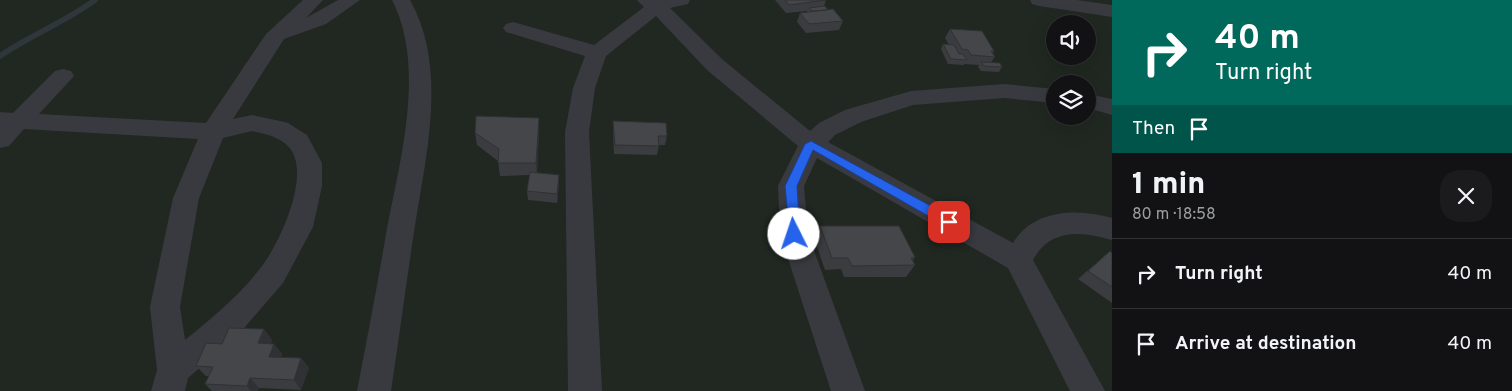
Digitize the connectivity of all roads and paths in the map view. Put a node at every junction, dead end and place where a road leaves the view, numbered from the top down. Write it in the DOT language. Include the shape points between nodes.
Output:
graph roads {
  1 [pos="314,0"];
  2 [pos="351,0"];
  3 [pos="401,0"];
  4 [pos="682,0"];
  5 [pos="1039,0"];
  6 [pos="651,3"];
  7 [pos="1112,11"];
  8 [pos="513,28"];
  9 [pos="273,38"];
  10 [pos="597,54"];
  11 [pos="63,76"];
  12 [pos="1046,95"];
  13 [pos="1096,103"];
  14 [pos="1112,107"];
  15 [pos="9,121"];
  16 [pos="213,132"];
  17 [pos="0,140"];
  18 [pos="811,144"];
  19 [pos="1112,229"];
  20 [pos="1018,260"];
  21 [pos="171,380"];
  22 [pos="374,391"];
  23 [pos="585,391"];
  24 [pos="848,391"];
  25 [pos="1088,391"];
  1 -- 9 [label="street"];
  2 -- 9 [label="street" via="319,20"];
  3 -- 22 [label="street" via="416,46 420,95 417,132"];
  4 -- 6 [label="street"];
  5 -- 7 [label="street"];
  6 -- 10 [label="street"];
  6 -- 18 [label="street" via="715,65"];
  8 -- 10 [label="street"];
  9 -- 16 [label="street"];
  10 -- 23 [label="street" via="584,88 576,132"];
  11 -- 15 [label="street"];
  12 -- 18 [label="street" via="1004,91 910,98 853,116 828,129"];
  13 -- 14 [label="street"];
  15 -- 16 [label="street"];
  15 -- 17 [label="street"];
  16 -- 21 [label="street" via="186,198 165,307"];
  16 -- 21 [label="street" via="252,123 280,129 298,141 309,163 309,186 299,227 273,274"];
  18 -- 20 [label="street"];
  18 -- 24 [label="street" via="791,186 794,234"];
  19 -- 20 [label="street" via="1070,222 1047,227 1023,248"];
  20 -- 25 [label="street"];
}
